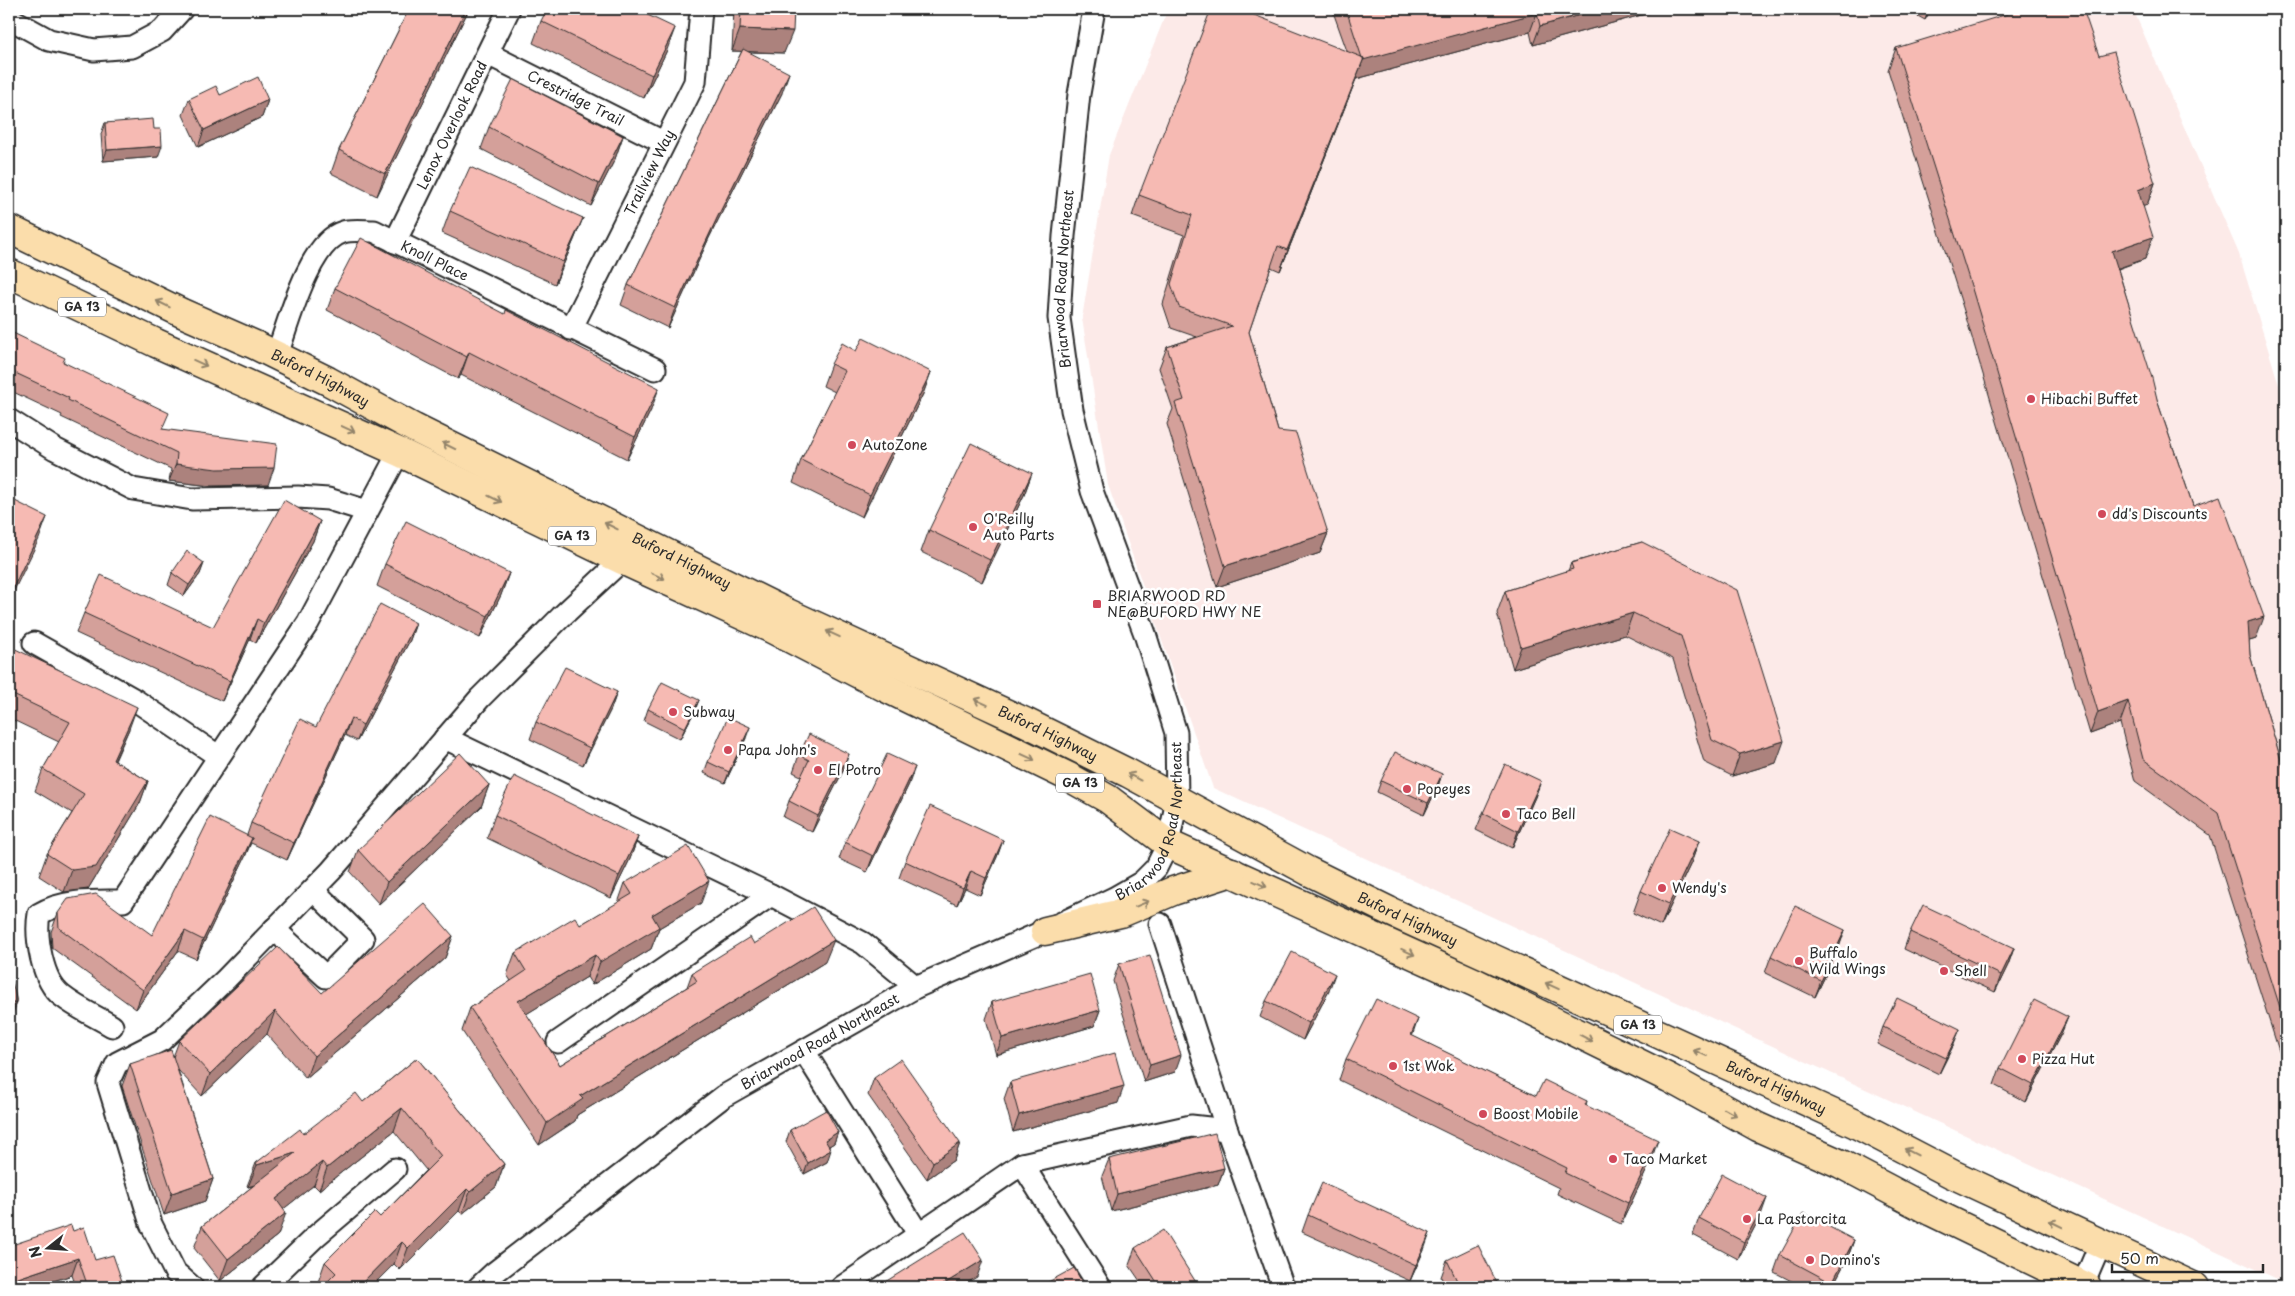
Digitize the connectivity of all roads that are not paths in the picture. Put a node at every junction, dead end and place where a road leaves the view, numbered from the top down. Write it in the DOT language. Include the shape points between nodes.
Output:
graph roads {
  1 [pos="182,9"];
  2 [pos="509,9"];
  3 [pos="701,9"];
  4 [pos="1094,9"];
  5 [pos="9,18"];
  6 [pos="488,54"];
  7 [pos="663,142"];
  8 [pos="9,230"];
  9 [pos="395,242"];
  10 [pos="9,273"];
  11 [pos="571,329"];
  12 [pos="277,356"];
  13 [pos="655,369"];
  14 [pos="9,420"];
  15 [pos="399,452"];
  16 [pos="367,511"];
  17 [pos="622,560"];
  18 [pos="34,643"];
  19 [pos="445,738"];
  20 [pos="218,756"];
  21 [pos="1177,800"];
  22 [pos="1168,844"];
  23 [pos="1232,872"];
  24 [pos="313,890"];
  25 [pos="771,895"];
  26 [pos="1160,924"];
  27 [pos="274,930"];
  28 [pos="1045,932"];
  29 [pos="916,987"];
  30 [pos="112,1026"];
  31 [pos="558,1042"];
  32 [pos="804,1051"];
  33 [pos="1228,1130"];
  34 [pos="1022,1164"];
  35 [pos="395,1169"];
  36 [pos="919,1234"];
  37 [pos="2100,1245"];
  38 [pos="192,1287"];
  39 [pos="263,1287"];
  40 [pos="479,1287"];
  41 [pos="842,1287"];
  42 [pos="1100,1287"];
  43 [pos="1284,1287"];
  44 [pos="2084,1287"];
  45 [pos="2195,1287"];
  1 -- 5 [label="street" via="162,31 132,47 94,50 49,40"];
  2 -- 6 [label="street, Lenox Overlook Road"];
  3 -- 7 [label="street, Trailview Way" via="694,82"];
  4 -- 21 [label="street, Briarwood Road Northeast" via="1079,94 1059,318 1072,410 1092,491 1176,733"];
  6 -- 7 [label="street, Crestridge Trail"];
  6 -- 9 [label="street, Lenox Overlook Road"];
  7 -- 11 [label="street, Trailview Way"];
  12 -- 8 [label="main road, Buford Highway / GA 13, one-way"];
  9 -- 11 [label="street, Knoll Place"];
  9 -- 12 [label="street, Knoll Place" via="374,231 343,232 322,246 310,265"];
  10 -- 15 [label="main road, Buford Highway / GA 13, one-way"];
  11 -- 13 [label="street, Knoll Place"];
  21 -- 12 [label="main road, Buford Highway / GA 13, one-way" via="1025,722 636,539"];
  14 -- 16 [label="street" via="55,449 133,489 192,499 328,499"];
  15 -- 16 [label="street"];
  15 -- 17 [label="main road, Buford Highway / GA 13, one-way"];
  16 -- 20 [label="street" via="308,623"];
  17 -- 19 [label="street" via="507,671"];
  17 -- 22 [label="main road, Buford Highway / GA 13, one-way" via="772,629 1067,776 1108,799"];
  18 -- 20 [label="street" via="135,700"];
  19 -- 24 [label="street"];
  19 -- 25 [label="street"];
  20 -- 30 [label="street" via="123,901 73,902 53,906 39,914 36,931 48,977 60,995"];
  21 -- 22 [label="street, Briarwood Road Northeast"];
  37 -- 21 [label="main road, Buford Highway / GA 13, one-way" via="1856,1124 1388,911 1308,872"];
  22 -- 23 [label="main road, Buford Highway / GA 13"];
  22 -- 28 [label="street, Briarwood Road Northeast" via="1156,868 1142,882"];
  28 -- 23 [label="main road, one-way" via="1121,912 1174,890"];
  23 -- 44 [label="main road, Buford Highway / GA 13, one-way" via="1474,982 1669,1078 1758,1127 1841,1164"];
  24 -- 27 [label="street"];
  24 -- 27 [label="street" via="363,939 326,977"];
  25 -- 29 [label="street" via="863,943"];
  25 -- 31 [label="street"];
  26 -- 33 [label="street"];
  27 -- 38 [label="street" via="162,1040 117,1063 108,1083 151,1224 175,1272"];
  28 -- 29 [label="street, Briarwood Road Northeast"];
  29 -- 32 [label="street, Briarwood Road Northeast"];
  32 -- 36 [label="street"];
  32 -- 40 [label="street, Briarwood Road Northeast" via="724,1096"];
  33 -- 34 [label="street" via="1191,1126"];
  33 -- 43 [label="street"];
  34 -- 36 [label="street"];
  34 -- 42 [label="street"];
  35 -- 39 [label="street" via="316,1236"];
  36 -- 41 [label="street"];
  37 -- 44 [label="street"];
  37 -- 45 [label="main road, Buford Highway / GA 13" via="2147,1263"];
}
